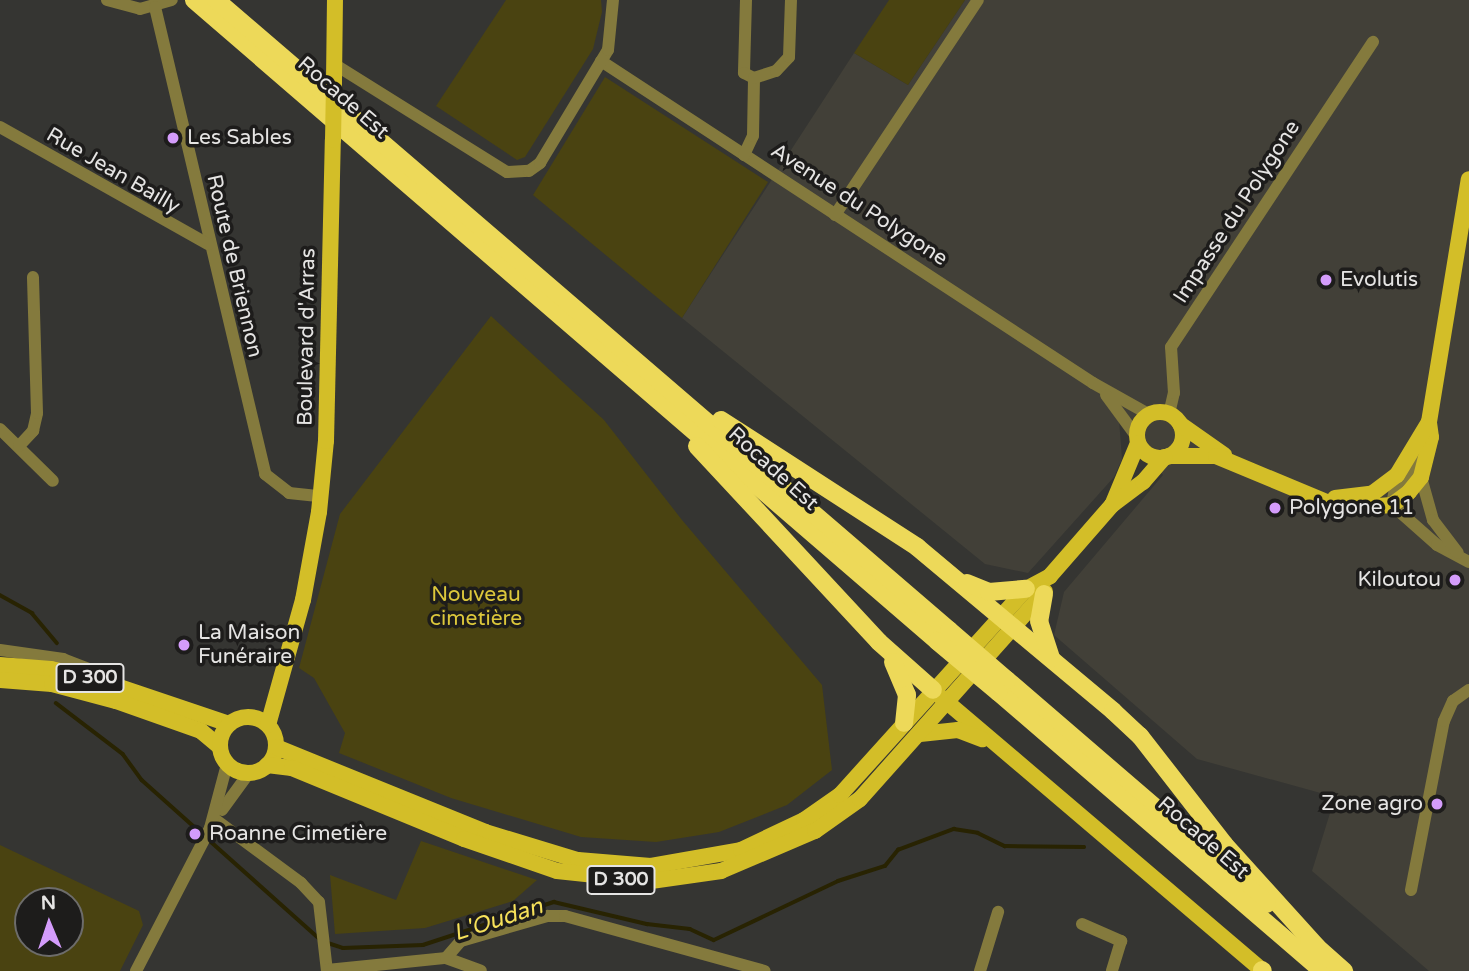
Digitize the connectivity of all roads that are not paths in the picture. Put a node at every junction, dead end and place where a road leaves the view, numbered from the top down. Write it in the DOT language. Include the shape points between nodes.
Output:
graph roads {
  1 [pos="107,0"];
  2 [pos="172,0"];
  3 [pos="194,0"];
  4 [pos="216,0"];
  5 [pos="335,0"];
  6 [pos="613,0"];
  7 [pos="746,0"];
  8 [pos="792,0"];
  9 [pos="978,0"];
  10 [pos="155,6"];
  11 [pos="1373,42"];
  12 [pos="601,61"];
  13 [pos="334,72"];
  14 [pos="754,78"];
  15 [pos="0,127"];
  16 [pos="744,155"];
  17 [pos="1469,179"];
  18 [pos="835,215"];
  19 [pos="208,244"];
  20 [pos="1463,249"];
  21 [pos="33,277"];
  22 [pos="1093,383"];
  23 [pos="647,388"];
  24 [pos="690,405"];
  25 [pos="1150,415"];
  26 [pos="1175,419"];
  27 [pos="1429,422"];
  28 [pos="0,429"];
  29 [pos="1138,440"];
  30 [pos="19,446"];
  31 [pos="1167,456"];
  32 [pos="1238,463"];
  33 [pos="1421,477"];
  34 [pos="53,481"];
  35 [pos="1312,494"];
  36 [pos="320,496"];
  37 [pos="1112,505"];
  38 [pos="1392,505"];
  39 [pos="1466,560"];
  40 [pos="1050,576"];
  41 [pos="961,581"];
  42 [pos="1026,589"];
  43 [pos="1044,594"];
  44 [pos="1006,623"];
  45 [pos="943,636"];
  46 [pos="879,642"];
  47 [pos="0,650"];
  48 [pos="1053,662"];
  49 [pos="0,666"];
  50 [pos="281,669"];
  51 [pos="0,680"];
  52 [pos="933,690"];
  53 [pos="1469,690"];
  54 [pos="949,703"];
  55 [pos="168,714"];
  56 [pos="250,717"];
  57 [pos="904,723"];
  58 [pos="229,724"];
  59 [pos="268,725"];
  60 [pos="920,734"];
  61 [pos="219,746"];
  62 [pos="276,747"];
  63 [pos="227,764"];
  64 [pos="267,765"];
  65 [pos="249,773"];
  66 [pos="1043,785"];
  67 [pos="213,824"];
  68 [pos="1411,890"];
  69 [pos="1257,896"];
  70 [pos="998,912"];
  71 [pos="1082,924"];
  72 [pos="1288,925"];
  73 [pos="446,958"];
  74 [pos="136,971"];
  75 [pos="327,971"];
  76 [pos="481,971"];
  77 [pos="765,971"];
  78 [pos="980,971"];
  79 [pos="1112,971"];
  80 [pos="1263,971"];
  81 [pos="1322,971"];
  82 [pos="1344,971"];
  1 -- 10 [label="street" via="126,7"];
  2 -- 10 [label="street"];
  3 -- 23 [label="highway, Rocade Est"];
  4 -- 24 [label="highway, Rocade Est"];
  5 -- 13 [label="main road, Boulevard d'Arras"];
  6 -- 12 [label="street" via="613,36"];
  7 -- 14 [label="street" via="744,73"];
  8 -- 14 [label="street" via="785,65"];
  9 -- 18 [label="street"];
  10 -- 19 [label="street, Route de Briennon"];
  11 -- 26 [label="street, Impasse du Polygone" via="1171,347"];
  12 -- 13 [label="street" via="540,163 529,171 506,172"];
  12 -- 16 [label="street, Avenue du Polygone"];
  13 -- 36 [label="main road, Boulevard d'Arras, bridge" via="326,428"];
  14 -- 16 [label="street" via="753,136"];
  15 -- 19 [label="street, Rue Jean Bailly"];
  16 -- 18 [label="street, Avenue du Polygone"];
  17 -- 20 [label="main road"];
  18 -- 22 [label="street, Avenue du Polygone"];
  19 -- 36 [label="street, Route de Briennon" via="265,474 289,493"];
  20 -- 27 [label="main road"];
  21 -- 30 [label="street" via="37,414 33,430"];
  22 -- 25 [label="street, Avenue du Polygone"];
  22 -- 29 [label="street, Avenue du Polygone" via="1121,410"];
  23 -- 45 [label="highway, Rocade Est"];
  23 -- 46 [label="highway" via="655,405 734,482"];
  24 -- 41 [label="highway" via="714,414"];
  24 -- 45 [label="highway, Rocade Est"];
  25 -- 26 [label="main road"];
  25 -- 29 [label="main road" via="1141,422"];
  26 -- 31 [label="main road" via="1182,440"];
  26 -- 32 [label="main road"];
  27 -- 33 [label="main road" via="1431,437"];
  27 -- 35 [label="main road" via="1397,475 1373,493 1351,498"];
  27 -- 38 [label="street" via="1417,462 1395,489"];
  28 -- 30 [label="street"];
  29 -- 31 [label="main road" via="1147,454"];
  29 -- 37 [label="main road"];
  30 -- 34 [label="street"];
  31 -- 32 [label="main road" via="1199,454"];
  31 -- 37 [label="main road"];
  32 -- 35 [label="main road"];
  33 -- 38 [label="main road"];
  33 -- 39 [label="street" via="1433,520"];
  35 -- 38 [label="main road" via="1351,508"];
  36 -- 50 [label="main road, Boulevard d'Arras" via="303,600"];
  37 -- 40 [label="main road"];
  38 -- 39 [label="street" via="1437,545"];
  40 -- 42 [label="main road"];
  40 -- 43 [label="main road"];
  41 -- 42 [label="highway" via="989,592"];
  41 -- 44 [label="highway"];
  42 -- 44 [label="main road"];
  43 -- 44 [label="main road"];
  43 -- 48 [label="highway" via="1039,621"];
  44 -- 48 [label="highway"];
  44 -- 52 [label="main road, D 300"];
  44 -- 54 [label="main road, D 300"];
  45 -- 69 [label="highway, Rocade Est, bridge"];
  46 -- 52 [label="highway"];
  46 -- 57 [label="highway" via="905,683"];
  47 -- 55 [label="street" via="74,662"];
  48 -- 69 [label="highway" via="1140,736"];
  49 -- 55 [label="main road, D 300" via="51,669 93,678"];
  50 -- 56 [label="main road, Boulevard d'Arras"];
  50 -- 59 [label="main road, Boulevard d'Arras"];
  51 -- 55 [label="main road, D 300" via="52,684"];
  52 -- 54 [label="main road"];
  52 -- 57 [label="main road, D 300"];
  53 -- 68 [label="street" via="1453,701 1444,721"];
  54 -- 60 [label="main road, D 300"];
  54 -- 66 [label="main road"];
  55 -- 58 [label="main road, D 300"];
  55 -- 61 [label="main road, D 300"];
  56 -- 58 [label="main road"];
  56 -- 59 [label="main road"];
  57 -- 62 [label="main road, D 300" via="841,795 804,820 741,850 651,866 578,860 543,851"];
  58 -- 61 [label="main road"];
  59 -- 62 [label="main road"];
  60 -- 64 [label="main road, D 300" via="876,784 815,831 745,864 652,881 587,876 520,861 292,768"];
  60 -- 66 [label="main road" via="958,730 977,735"];
  61 -- 63 [label="main road"];
  62 -- 64 [label="main road"];
  63 -- 65 [label="main road"];
  63 -- 67 [label="street"];
  64 -- 65 [label="main road"];
  65 -- 67 [label="street"];
  66 -- 80 [label="main road"];
  67 -- 74 [label="street"];
  67 -- 75 [label="street" via="301,883 319,902"];
  69 -- 72 [label="highway, Rocade Est"];
  69 -- 72 [label="highway"];
  70 -- 78 [label="street"];
  71 -- 79 [label="street" via="1121,941"];
  72 -- 81 [label="highway, Rocade Est"];
  72 -- 82 [label="highway, Rocade Est"];
  73 -- 75 [label="street"];
  73 -- 76 [label="street"];
  73 -- 77 [label="street" via="461,941 547,916 565,916"];
}
